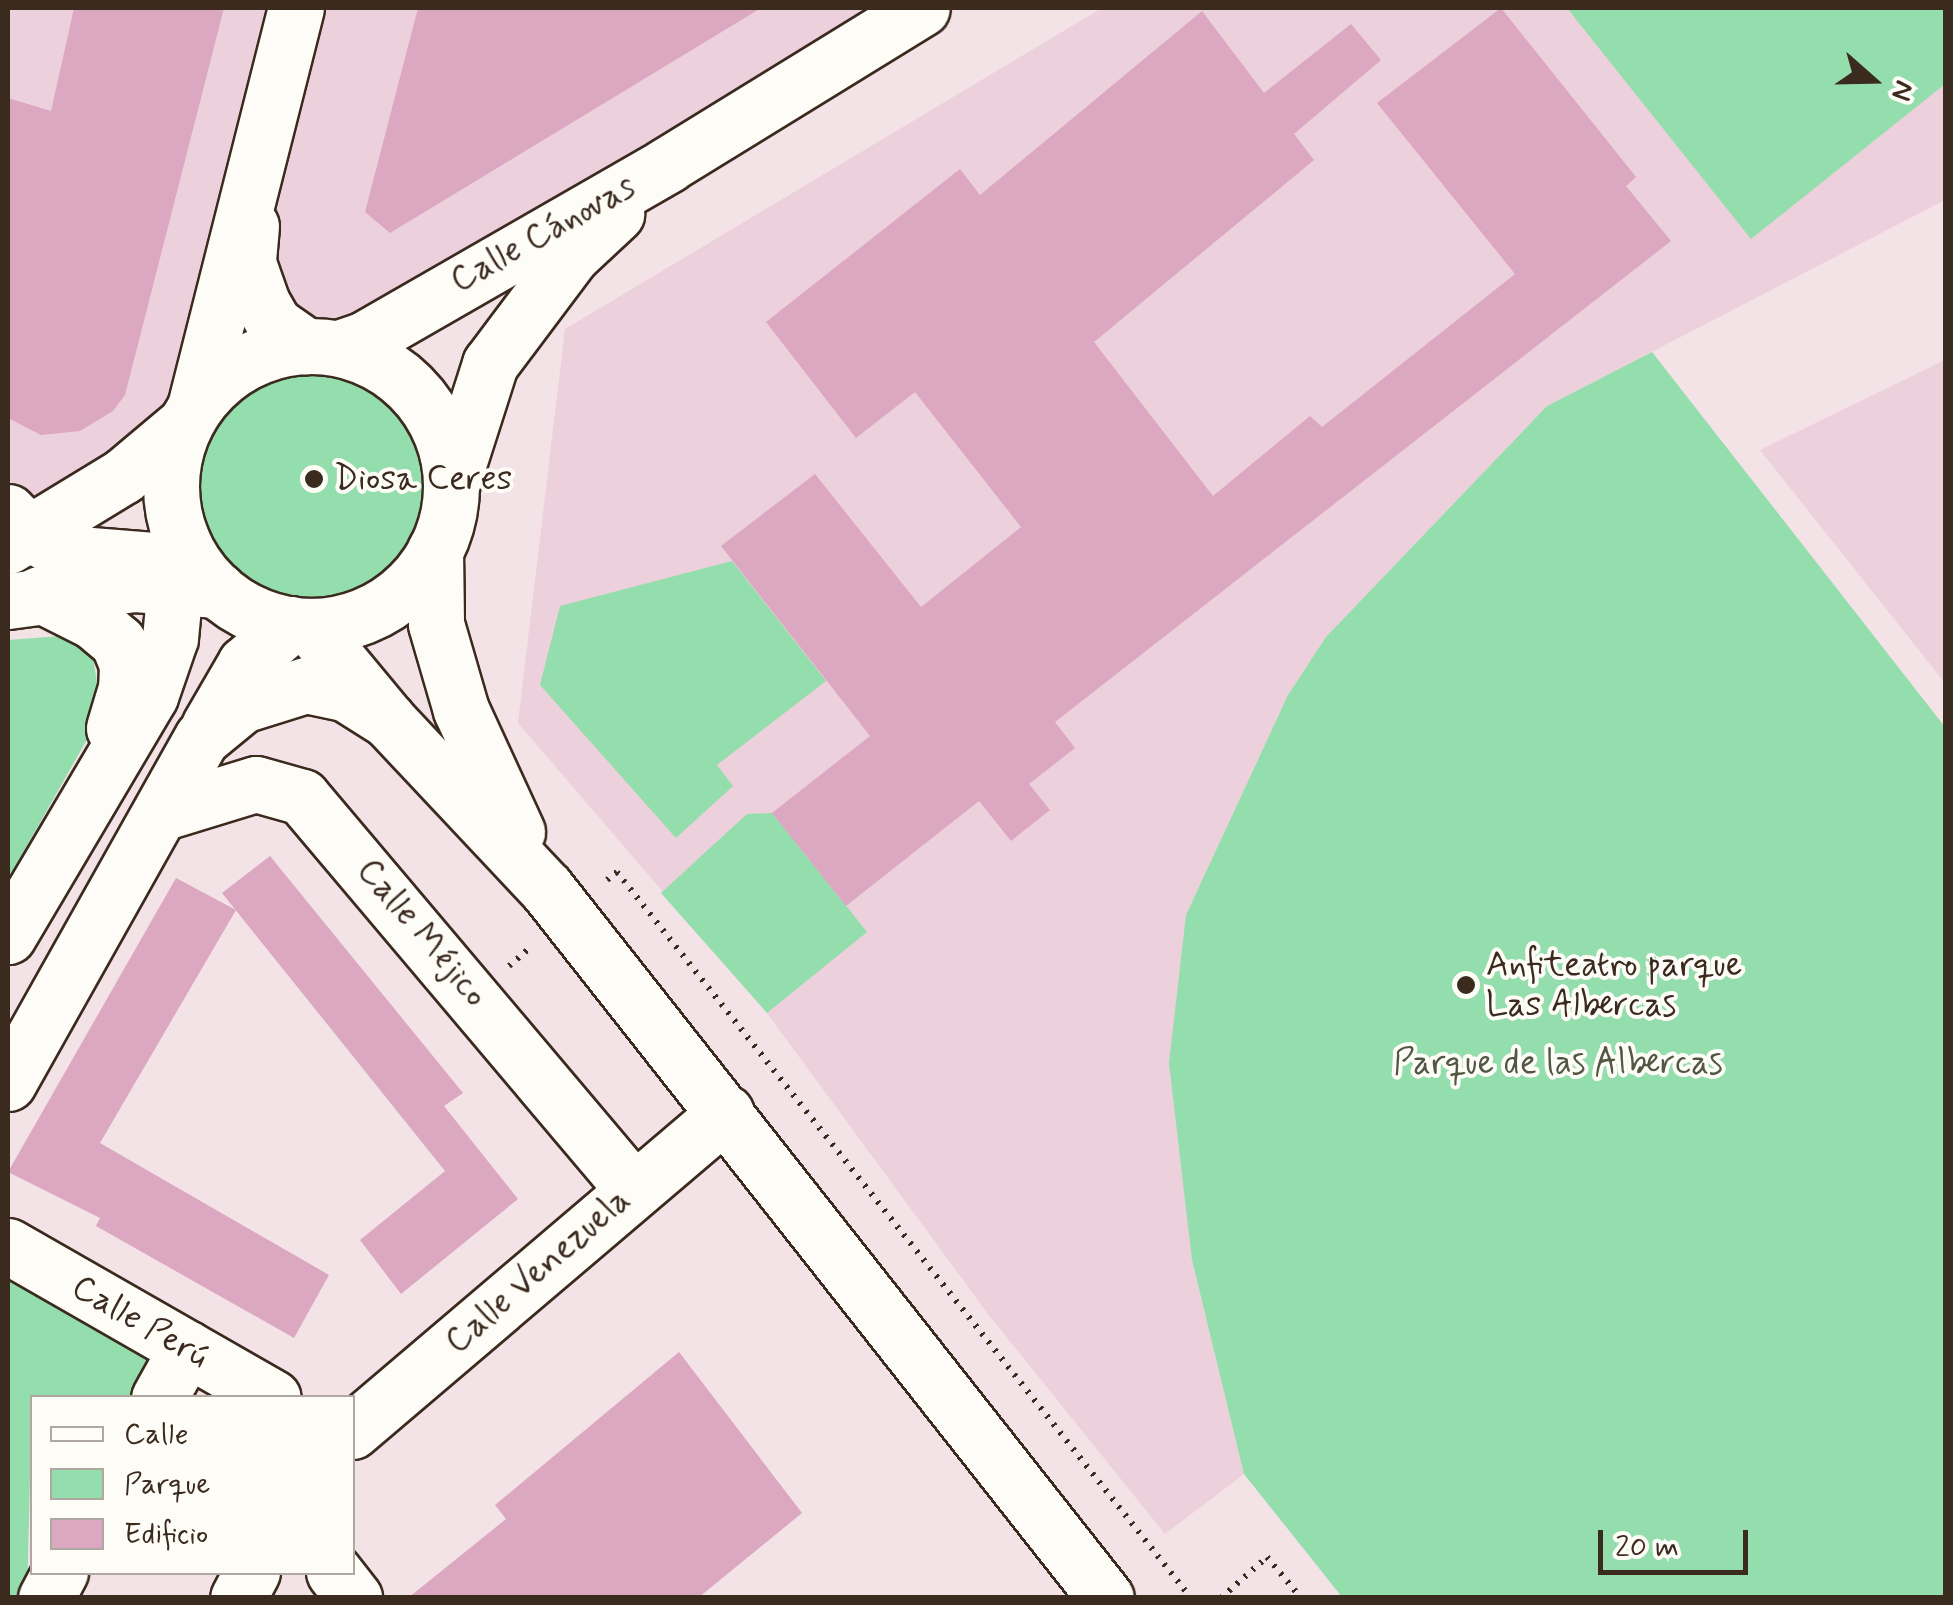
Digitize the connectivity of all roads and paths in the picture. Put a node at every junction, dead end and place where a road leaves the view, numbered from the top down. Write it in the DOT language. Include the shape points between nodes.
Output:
graph roads {
  1 [pos="296,8"];
  2 [pos="922,8"];
  3 [pos="667,166"];
  4 [pos="254,177"];
  5 [pos="322,347"];
  6 [pos="190,416"];
  7 [pos="452,483"];
  8 [pos="13,519"];
  9 [pos="435,550"];
  10 [pos="190,567"];
  11 [pos="23,597"];
  12 [pos="300,625"];
  13 [pos="388,720"];
  14 [pos="202,738"];
  15 [pos="85,806"];
  16 [pos="161,813"];
  17 [pos="556,902"];
  18 [pos="8,936"];
  19 [pos="475,996"];
  20 [pos="8,1083"];
  21 [pos="726,1113"];
  22 [pos="633,1189"];
  23 [pos="8,1246"];
  24 [pos="187,1348"];
  25 [pos="161,1395"];
  26 [pos="269,1395"];
  27 [pos="355,1428"];
  28 [pos="58,1575"];
  29 [pos="250,1575"];
  30 [pos="336,1575"];
  31 [pos="46,1598"];
  32 [pos="238,1598"];
  33 [pos="354,1598"];
  34 [pos="1106,1598"];
  35 [pos="1191,1598"];
  36 [pos="1221,1598"];
  37 [pos="1301,1598"];
  1 -- 4 [label="main road"];
  2 -- 3 [label="main road"];
  3 -- 5 [label="main road, Calle Cánovas" via="365,339"];
  3 -- 7 [label="main road, Calle Cánovas" via="571,256 490,364"];
  4 -- 5 [label="main road" via="248,264 274,324"];
  4 -- 6 [label="main road"];
  5 -- 6 [label="main road" via="263,354 236,367"];
  5 -- 7 [label="main road" via="401,378 428,408 446,445"];
  6 -- 8 [label="main road" via="83,502"];
  6 -- 10 [label="main road" via="172,492"];
  7 -- 9 [label="main road"];
  8 -- 10 [label="main road" via="66,553"];
  9 -- 12 [label="main road" via="408,587 377,610"];
  9 -- 17 [label="main road" via="436,624 461,710"];
  10 -- 11 [label="main road" via="134,584"];
  10 -- 12 [label="main road" via="247,610"];
  10 -- 15 [label="main road" via="150,696"];
  11 -- 15 [label="main road" via="94,621 118,642 127,664 118,716"];
  12 -- 13 [label="main road"];
  12 -- 14 [label="main road" via="245,664"];
  13 -- 14 [label="main road" via="345,694 306,685 242,705"];
  13 -- 17 [label="main road"];
  14 -- 16 [label="main road"];
  15 -- 18 [label="main road"];
  16 -- 19 [label="main road, Calle Méjico" via="256,784 302,797"];
  16 -- 20 [label="main road"];
  17 -- 19 [label="path"];
  17 -- 21 [label="main road"];
  17 -- 35 [label="path" via="616,872"];
  19 -- 22 [label="main road, Calle Méjico"];
  21 -- 22 [label="main road, Calle Venezuela"];
  21 -- 34 [label="main road"];
  22 -- 27 [label="main road, Calle Venezuela"];
  23 -- 24 [label="main road, Calle Perú"];
  24 -- 25 [label="main road"];
  24 -- 26 [label="main road, Calle Perú"];
  28 -- 31 [label="main road"];
  29 -- 32 [label="main road"];
  30 -- 33 [label="main road"];
  36 -- 37 [label="path" via="1267,1557"];
}
